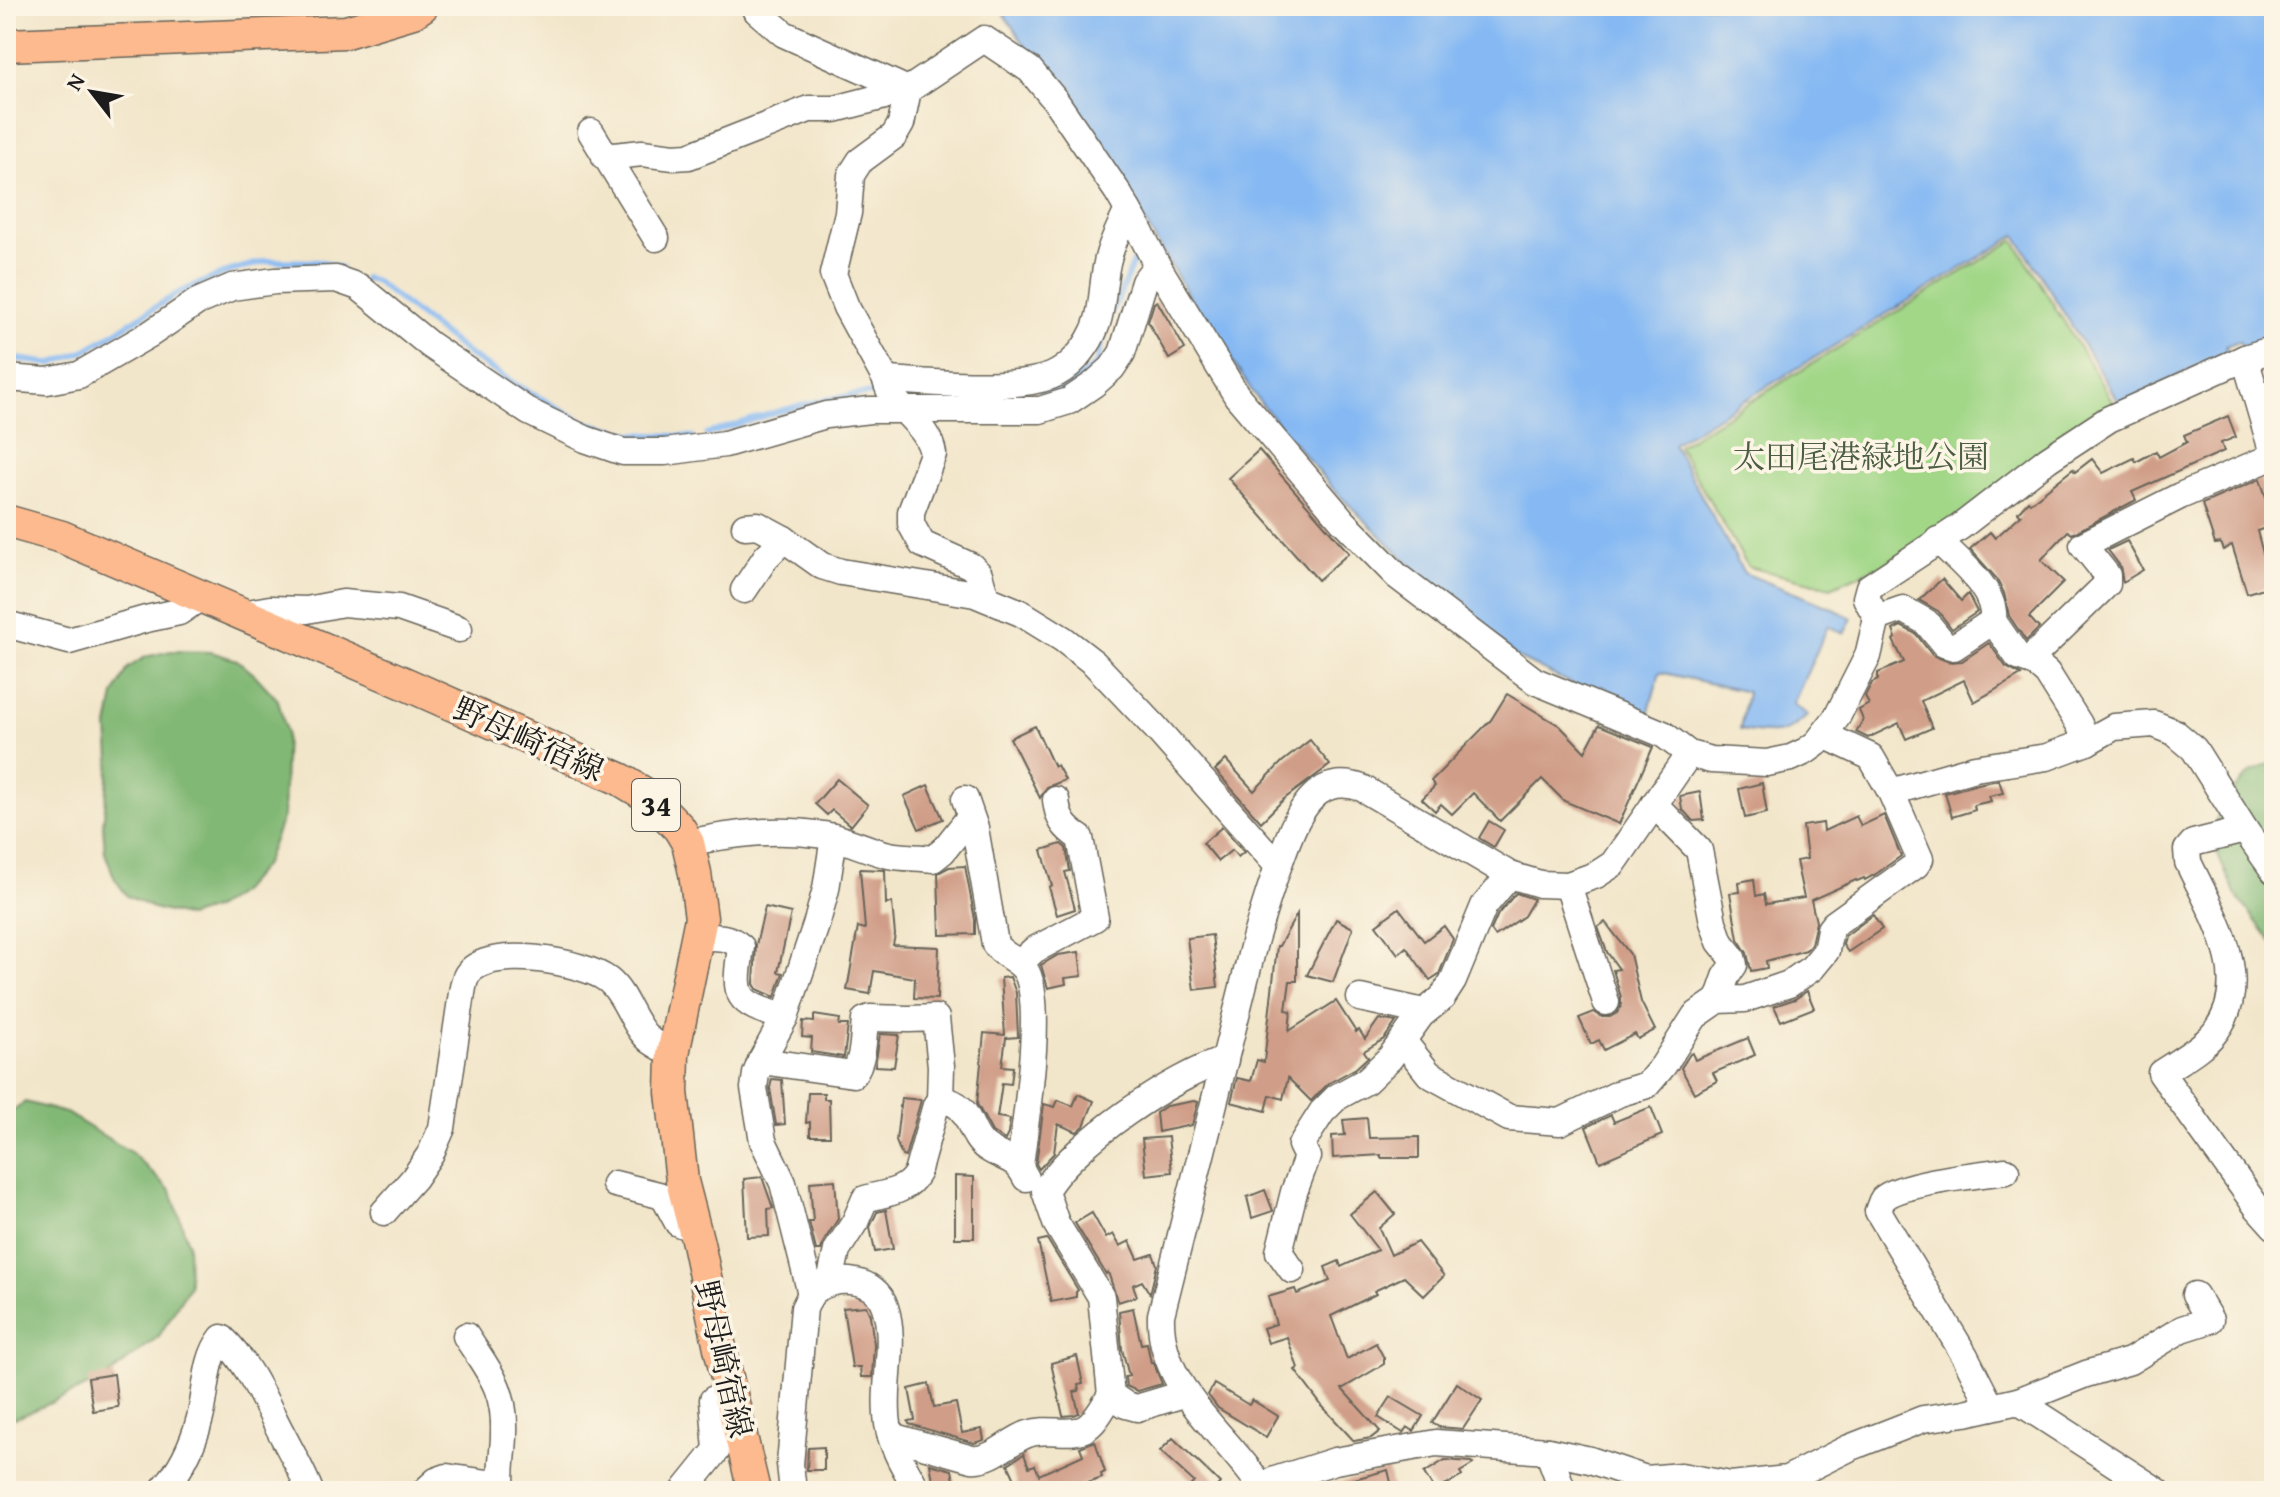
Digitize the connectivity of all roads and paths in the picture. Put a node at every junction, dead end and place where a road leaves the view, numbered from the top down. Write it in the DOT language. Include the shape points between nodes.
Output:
graph roads {
  1 [pos="422,6"];
  2 [pos="755,6"];
  3 [pos="6,45"];
  4 [pos="908,90"];
  5 [pos="591,132"];
  6 [pos="605,157"];
  7 [pos="1131,215"];
  8 [pos="656,238"];
  9 [pos="1154,259"];
  10 [pos="2274,349"];
  11 [pos="2245,358"];
  12 [pos="6,378"];
  13 [pos="886,380"];
  14 [pos="904,410"];
  15 [pos="2274,456"];
  16 [pos="6,521"];
  17 [pos="745,526"];
  18 [pos="784,539"];
  19 [pos="1938,540"];
  20 [pos="744,590"];
  21 [pos="201,597"];
  22 [pos="986,598"];
  23 [pos="242,614"];
  24 [pos="1877,618"];
  25 [pos="1993,621"];
  26 [pos="6,624"];
  27 [pos="459,629"];
  28 [pos="2029,660"];
  29 [pos="1824,735"];
  30 [pos="2087,742"];
  31 [pos="1689,754"];
  32 [pos="1891,792"];
  33 [pos="1056,800"];
  34 [pos="1654,804"];
  35 [pos="2245,830"];
  36 [pos="834,837"];
  37 [pos="688,843"];
  38 [pos="1278,866"];
  39 [pos="2274,871"];
  40 [pos="1510,875"];
  41 [pos="1568,885"];
  42 [pos="698,937"];
  43 [pos="1020,963"];
  44 [pos="1360,998"];
  45 [pos="1718,1000"];
  46 [pos="1606,1002"];
  47 [pos="1424,1012"];
  48 [pos="785,1017"];
  49 [pos="1403,1041"];
  50 [pos="673,1054"];
  51 [pos="1225,1060"];
  52 [pos="761,1061"];
  53 [pos="940,1100"];
  54 [pos="1020,1166"];
  55 [pos="2006,1171"];
  56 [pos="615,1184"];
  57 [pos="1045,1191"];
  58 [pos="384,1212"];
  59 [pos="2274,1226"];
  60 [pos="694,1229"];
  61 [pos="1292,1270"];
  62 [pos="820,1288"];
  63 [pos="2195,1295"];
  64 [pos="466,1336"];
  65 [pos="729,1388"];
  66 [pos="1187,1393"];
  67 [pos="1111,1395"];
  68 [pos="2018,1401"];
  69 [pos="1991,1407"];
  70 [pos="891,1436"];
  71 [pos="1548,1451"];
  72 [pos="501,1488"];
  73 [pos="1263,1489"];
  74 [pos="162,1491"];
  75 [pos="310,1491"];
  76 [pos="425,1491"];
  77 [pos="684,1491"];
  78 [pos="754,1491"];
  79 [pos="793,1491"];
  80 [pos="918,1491"];
  81 [pos="1563,1491"];
  82 [pos="2157,1491"];
  1 -- 3 [label="main road" via="346,32"];
  2 -- 4 [label="street" via="784,34"];
  4 -- 6 [label="street" via="835,109 809,109 689,156"];
  4 -- 7 [label="street" via="984,39 1030,70"];
  4 -- 13 [label="street" via="894,136 860,161 851,175 833,274"];
  5 -- 6 [label="street"];
  6 -- 8 [label="street"];
  7 -- 9 [label="street"];
  7 -- 13 [label="street" via="1108,256 1094,332 1067,367 1052,376 1007,383"];
  9 -- 14 [label="street" via="1122,353 1112,368 1069,401 1040,410"];
  9 -- 31 [label="street" via="1237,396 1397,576 1535,681 1663,734"];
  10 -- 11 [label="street"];
  11 -- 15 [label="street"];
  11 -- 19 [label="street" via="2109,419"];
  12 -- 14 [label="street" via="47,381 79,375 197,302 232,287 336,279 359,287 430,345 529,412 623,452 715,446 826,415"];
  13 -- 14 [label="street"];
  14 -- 22 [label="street" via="933,454 911,524 922,544 971,566"];
  15 -- 28 [label="street" via="2083,545 2107,575 2107,584"];
  16 -- 21 [label="main road, 野母崎宿線 / 34" via="62,537"];
  17 -- 18 [label="street" via="758,525"];
  18 -- 20 [label="street"];
  18 -- 22 [label="street" via="822,566 841,572"];
  19 -- 24 [label="street" via="1869,587 1866,598"];
  19 -- 25 [label="street" via="1988,596"];
  21 -- 23 [label="main road, 野母崎宿線 / 34"];
  21 -- 26 [label="street" via="179,612 69,641"];
  22 -- 38 [label="street" via="1021,613 1094,663"];
  23 -- 27 [label="street" via="343,603 399,608"];
  23 -- 37 [label="main road, 野母崎宿線 / 34" via="620,779 648,796"];
  24 -- 25 [label="street" via="1903,609 1954,647"];
  24 -- 29 [label="street" via="1868,656"];
  25 -- 28 [label="street" via="2018,657"];
  28 -- 30 [label="street" via="2047,673"];
  29 -- 31 [label="street" via="1806,751 1767,763"];
  29 -- 32 [label="street" via="1871,757"];
  30 -- 32 [label="street" via="2047,757 1975,768"];
  30 -- 35 [label="street" via="2114,727 2154,724 2174,732 2194,749"];
  31 -- 34 [label="street"];
  32 -- 45 [label="street" via="1920,859 1916,865 1834,924 1820,960 1789,984 1745,999"];
  33 -- 43 [label="street" via="1066,829 1080,838 1095,918"];
  34 -- 41 [label="street" via="1613,864"];
  34 -- 45 [label="street" via="1699,850 1713,922 1734,965"];
  35 -- 39 [label="street"];
  35 -- 59 [label="street" via="2193,843 2187,850 2224,939 2232,1000 2215,1033 2161,1073"];
  36 -- 37 [label="street" via="782,830"];
  36 -- 43 [label="street" via="888,855 933,859 968,808 995,944"];
  36 -- 48 [label="street" via="826,889"];
  37 -- 42 [label="main road, 野母崎宿線 / 34" via="701,918"];
  38 -- 40 [label="street" via="1305,805 1322,790 1352,784"];
  38 -- 51 [label="street"];
  40 -- 41 [label="street"];
  40 -- 47 [label="street" via="1484,906 1453,981"];
  41 -- 46 [label="street"];
  42 -- 48 [label="street" via="734,940 741,947 736,985 740,996 758,1010"];
  42 -- 50 [label="main road, 野母崎宿線 / 34"];
  43 -- 54 [label="street" via="1034,1000"];
  44 -- 47 [label="street"];
  45 -- 49 [label="street" via="1695,1016 1647,1085 1560,1122 1509,1118 1429,1074"];
  47 -- 49 [label="street"];
  48 -- 52 [label="street"];
  49 -- 61 [label="street" via="1366,1081 1322,1112 1301,1145 1307,1157 1279,1252"];
  50 -- 58 [label="street" via="649,1040 612,983 595,971 515,957 474,968 462,993 442,1128 414,1178"];
  50 -- 60 [label="main road, 野母崎宿線 / 34" via="682,1181"];
  51 -- 57 [label="street" via="1144,1099 1081,1149"];
  51 -- 66 [label="street" via="1161,1315 1167,1359"];
  52 -- 53 [label="street" via="853,1074 865,1020 936,1018"];
  52 -- 62 [label="street" via="754,1088 760,1129"];
  53 -- 54 [label="street" via="964,1113 985,1147"];
  53 -- 62 [label="street" via="913,1182 865,1199"];
  54 -- 57 [label="street" via="1026,1180"];
  55 -- 69 [label="street" via="1899,1190 1883,1199 1878,1211"];
  56 -- 60 [label="street" via="659,1195 678,1223"];
  57 -- 67 [label="street" via="1056,1223 1101,1297"];
  60 -- 65 [label="main road, 野母崎宿線 / 34"];
  62 -- 70 [label="street" via="854,1281 869,1287 885,1304"];
  62 -- 79 [label="street" via="804,1308 790,1464"];
  63 -- 68 [label="street" via="2210,1320 2182,1329 2130,1361"];
  64 -- 72 [label="street" via="502,1397"];
  65 -- 77 [label="street" via="713,1400 717,1450"];
  65 -- 78 [label="main road, 野母崎宿線 / 34"];
  66 -- 67 [label="street" via="1137,1408"];
  66 -- 73 [label="street"];
  67 -- 70 [label="street" via="1084,1429 1040,1430 981,1460"];
  68 -- 69 [label="street"];
  68 -- 82 [label="street"];
  69 -- 71 [label="street" via="1923,1419 1787,1479 1731,1485 1681,1476 1646,1479"];
  70 -- 80 [label="street"];
  71 -- 73 [label="street" via="1436,1443 1335,1461 1275,1480"];
  71 -- 81 [label="street"];
  72 -- 76 [label="street" via="447,1477"];
  74 -- 75 [label="street" via="185,1459 200,1418 212,1357 222,1338 259,1389"];
}
